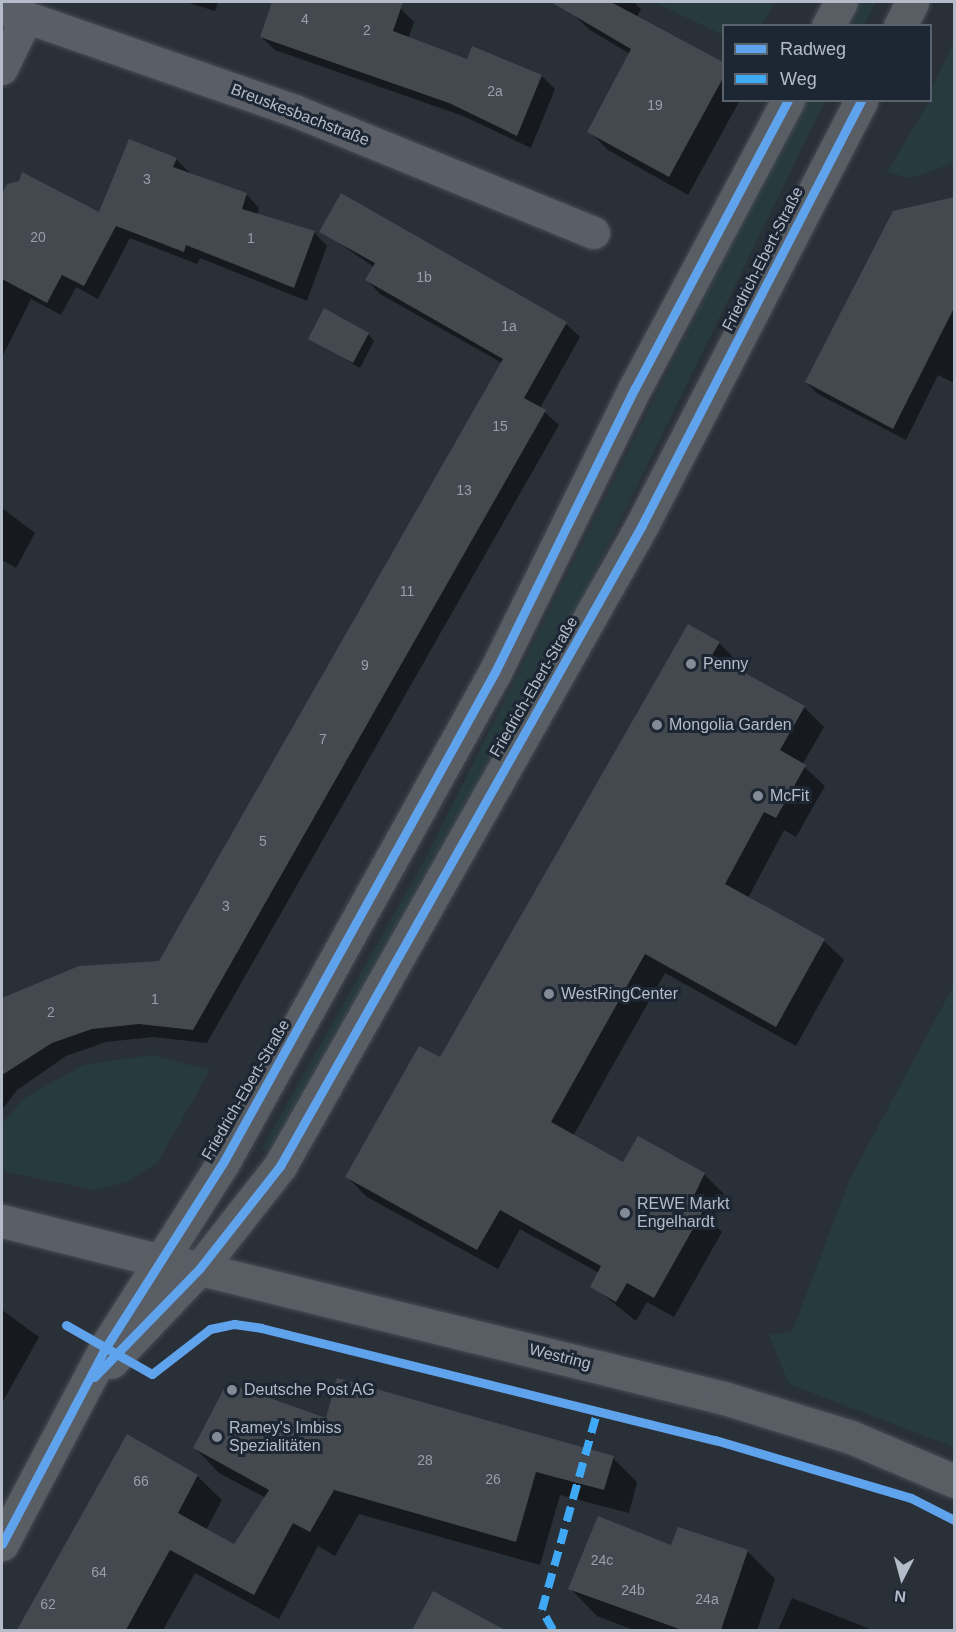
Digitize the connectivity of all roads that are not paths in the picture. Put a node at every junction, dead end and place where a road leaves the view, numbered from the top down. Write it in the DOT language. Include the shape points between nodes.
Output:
graph roads {
  1 [pos="841,2"];
  2 [pos="912,2"];
  3 [pos="14,14"];
  4 [pos="829,24"];
  5 [pos="901,24"];
  6 [pos="2,69"];
  7 [pos="787,102"];
  8 [pos="860,102"];
  9 [pos="594,233"];
  10 [pos="2,1221"];
  11 [pos="157,1260"];
  12 [pos="200,1268"];
  13 [pos="85,1385"];
  14 [pos="954,1481"];
  15 [pos="2,1544"];
  1 -- 4 [label="main road"];
  2 -- 5 [label="main road"];
  3 -- 6 [label="street"];
  3 -- 9 [label="street, Breuskesbachstraße" via="295,111"];
  7 -- 11 [label="main road, Friedrich-Ebert-Straße" via="635,388 495,672 224,1161"];
  8 -- 12 [label="main road, Friedrich-Ebert-Straße" via="605,593 280,1166"];
  10 -- 11 [label="street"];
  11 -- 12 [label="main road, Westring"];
  11 -- 13 [label="main road, Friedrich-Ebert-Straße"];
  12 -- 13 [label="main road, Friedrich-Ebert-Straße"];
  12 -- 14 [label="main road, Westring" via="724,1398 851,1437"];
  13 -- 15 [label="main road"];
}
